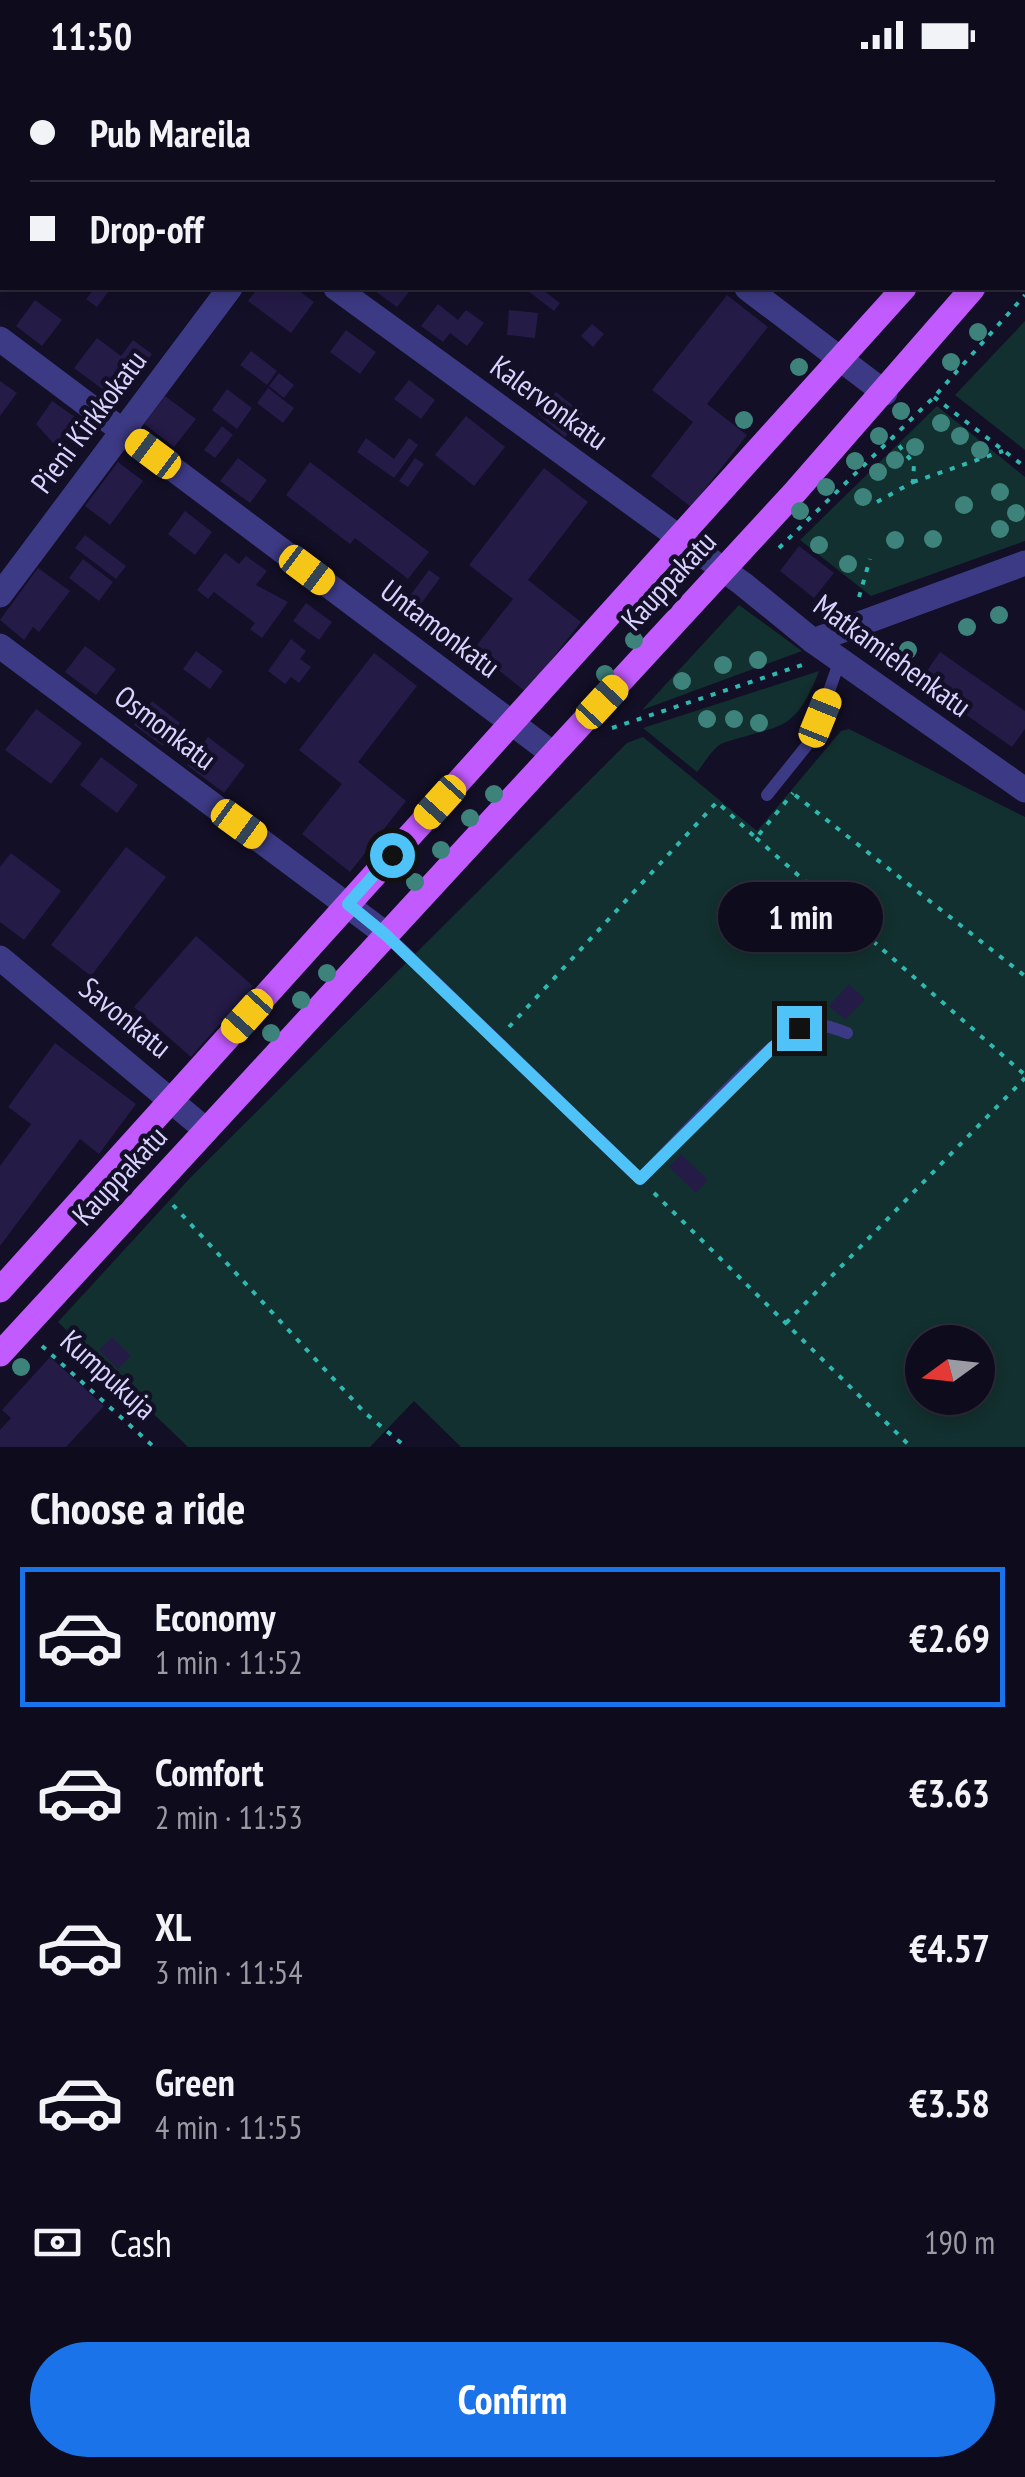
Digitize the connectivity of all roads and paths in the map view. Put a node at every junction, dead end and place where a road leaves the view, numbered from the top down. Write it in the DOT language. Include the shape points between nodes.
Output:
graph roads {
  1 [pos="228,290"];
  2 [pos="339,290"];
  3 [pos="750,290"];
  4 [pos="902,290"];
  5 [pos="971,290"];
  6 [pos="983,290"];
  7 [pos="947,320"];
  8 [pos="0,339"];
  9 [pos="840,359"];
  10 [pos="885,392"];
  11 [pos="934,397"];
  12 [pos="122,431"];
  13 [pos="892,437"];
  14 [pos="1004,450"];
  15 [pos="1025,466"];
  16 [pos="913,482"];
  17 [pos="878,502"];
  18 [pos="678,538"];
  19 [pos="870,559"];
  20 [pos="1025,564"];
  21 [pos="723,571"];
  22 [pos="0,594"];
  23 [pos="861,596"];
  24 [pos="813,640"];
  25 [pos="0,646"];
  26 [pos="840,660"];
  27 [pos="512,723"];
  28 [pos="554,754"];
  29 [pos="779,780"];
  30 [pos="1025,790"];
  31 [pos="767,794"];
  32 [pos="795,795"];
  33 [pos="756,838"];
  34 [pos="348,904"];
  35 [pos="386,935"];
  36 [pos="0,958"];
  37 [pos="1025,976"];
  38 [pos="847,1033"];
  39 [pos="496,1041"];
  40 [pos="1025,1076"];
  41 [pos="172,1100"];
  42 [pos="206,1130"];
  43 [pos="640,1179"];
  44 [pos="180,1212"];
  45 [pos="0,1290"];
  46 [pos="786,1324"];
  47 [pos="32,1336"];
  48 [pos="0,1354"];
  49 [pos="154,1447"];
  50 [pos="406,1447"];
  51 [pos="911,1447"];
  1 -- 12 [label="street, Pieni Kirkkokatu"];
  2 -- 18 [label="street, Kalervonkatu"];
  3 -- 9 [label="street"];
  4 -- 9 [label="main road, Kauppakatu"];
  5 -- 7 [label="main road, Kauppakatu"];
  6 -- 7 [label="main road"];
  7 -- 10 [label="main road, Kauppakatu"];
  8 -- 12 [label="street, Untamonkatu"];
  9 -- 10 [label="street"];
  9 -- 18 [label="main road, Kauppakatu"];
  10 -- 21 [label="main road, Kauppakatu"];
  11 -- 14 [label="path"];
  12 -- 22 [label="street, Pieni Kirkkokatu"];
  12 -- 27 [label="street, Untamonkatu"];
  13 -- 16 [label="path" via="914,464"];
  14 -- 15 [label="path"];
  14 -- 16 [label="path"];
  16 -- 17 [label="path"];
  18 -- 21 [label="street, Kalervonkatu"];
  18 -- 27 [label="main road, Kauppakatu"];
  19 -- 23 [label="path"];
  20 -- 24 [label="street"];
  21 -- 24 [label="street, Matkamiehenkatu"];
  21 -- 28 [label="main road, Kauppakatu"];
  24 -- 26 [label="street, Matkamiehenkatu"];
  25 -- 34 [label="street, Osmonkatu"];
  26 -- 29 [label="lane" via="812,738"];
  26 -- 30 [label="street, Matkamiehenkatu"];
  27 -- 28 [label="street, Untamonkatu"];
  27 -- 34 [label="main road, Kauppakatu"];
  28 -- 35 [label="main road, Kauppakatu"];
  29 -- 31 [label="lane"];
  29 -- 32 [label="path"];
  32 -- 33 [label="path"];
  32 -- 37 [label="path"];
  33 -- 39 [label="path" via="717,802"];
  33 -- 40 [label="path"];
  34 -- 35 [label="street, Osmonkatu"];
  34 -- 41 [label="main road, Kauppakatu"];
  35 -- 39 [label="lane"];
  35 -- 42 [label="main road, Kauppakatu"];
  36 -- 41 [label="street, Savonkatu"];
  38 -- 43 [label="lane" via="822,1024 799,1028"];
  39 -- 43 [label="lane"];
  40 -- 46 [label="path"];
  41 -- 42 [label="street, Savonkatu"];
  41 -- 45 [label="main road, Kauppakatu"];
  42 -- 48 [label="main road, Kauppakatu"];
  43 -- 46 [label="path"];
  44 -- 50 [label="path" via="366,1413"];
  46 -- 51 [label="path"];
  47 -- 49 [label="path, Kumpukuja"];
}
